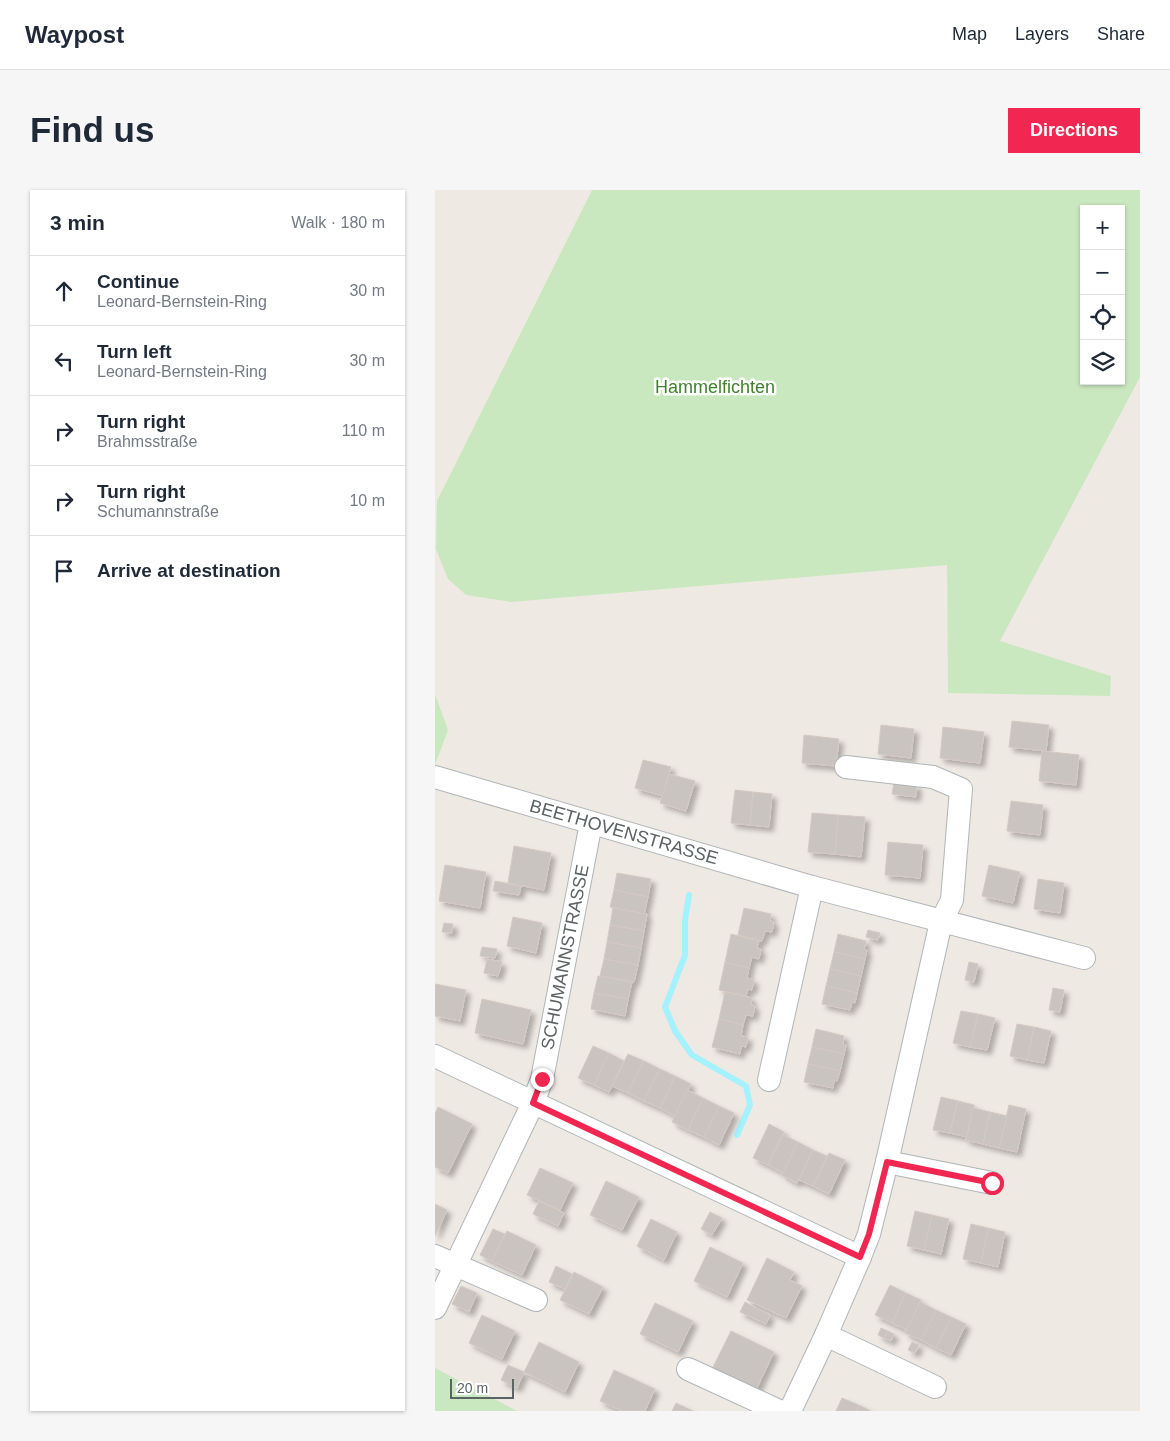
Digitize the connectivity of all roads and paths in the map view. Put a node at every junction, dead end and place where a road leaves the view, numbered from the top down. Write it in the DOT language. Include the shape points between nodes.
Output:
graph roads {
  1 [pos="847,767"];
  2 [pos="435,777"];
  3 [pos="591,823"];
  4 [pos="812,887"];
  5 [pos="941,922"];
  6 [pos="1084,958"];
  7 [pos="435,1056"];
  8 [pos="769,1080"];
  9 [pos="533,1103"];
  10 [pos="887,1162"];
  11 [pos="992,1183"];
  12 [pos="435,1256"];
  13 [pos="860,1257"];
  14 [pos="455,1266"];
  15 [pos="536,1300"];
  16 [pos="435,1308"];
  17 [pos="826,1335"];
  18 [pos="689,1368"];
  19 [pos="935,1387"];
  20 [pos="779,1411"];
  21 [pos="790,1411"];
  1 -- 5 [label="street" via="933,776 961,789 952,900"];
  2 -- 3 [label="street, BEETHOVENSTRASSE"];
  3 -- 4 [label="street, BEETHOVENSTRASSE"];
  3 -- 9 [label="street, SCHUMANNSTRASSE" via="542,1079"];
  4 -- 5 [label="street, BEETHOVENSTRASSE"];
  4 -- 8 [label="street"];
  5 -- 6 [label="street, BEETHOVENSTRASSE"];
  5 -- 10 [label="street"];
  7 -- 9 [label="street"];
  9 -- 13 [label="street"];
  9 -- 14 [label="street, SCHUMANNSTRASSE"];
  10 -- 11 [label="street"];
  10 -- 13 [label="street"];
  12 -- 14 [label="street"];
  13 -- 17 [label="street"];
  14 -- 15 [label="street"];
  14 -- 16 [label="street, SCHUMANNSTRASSE"];
  17 -- 19 [label="street"];
  17 -- 21 [label="street"];
  18 -- 20 [label="street"];
}
